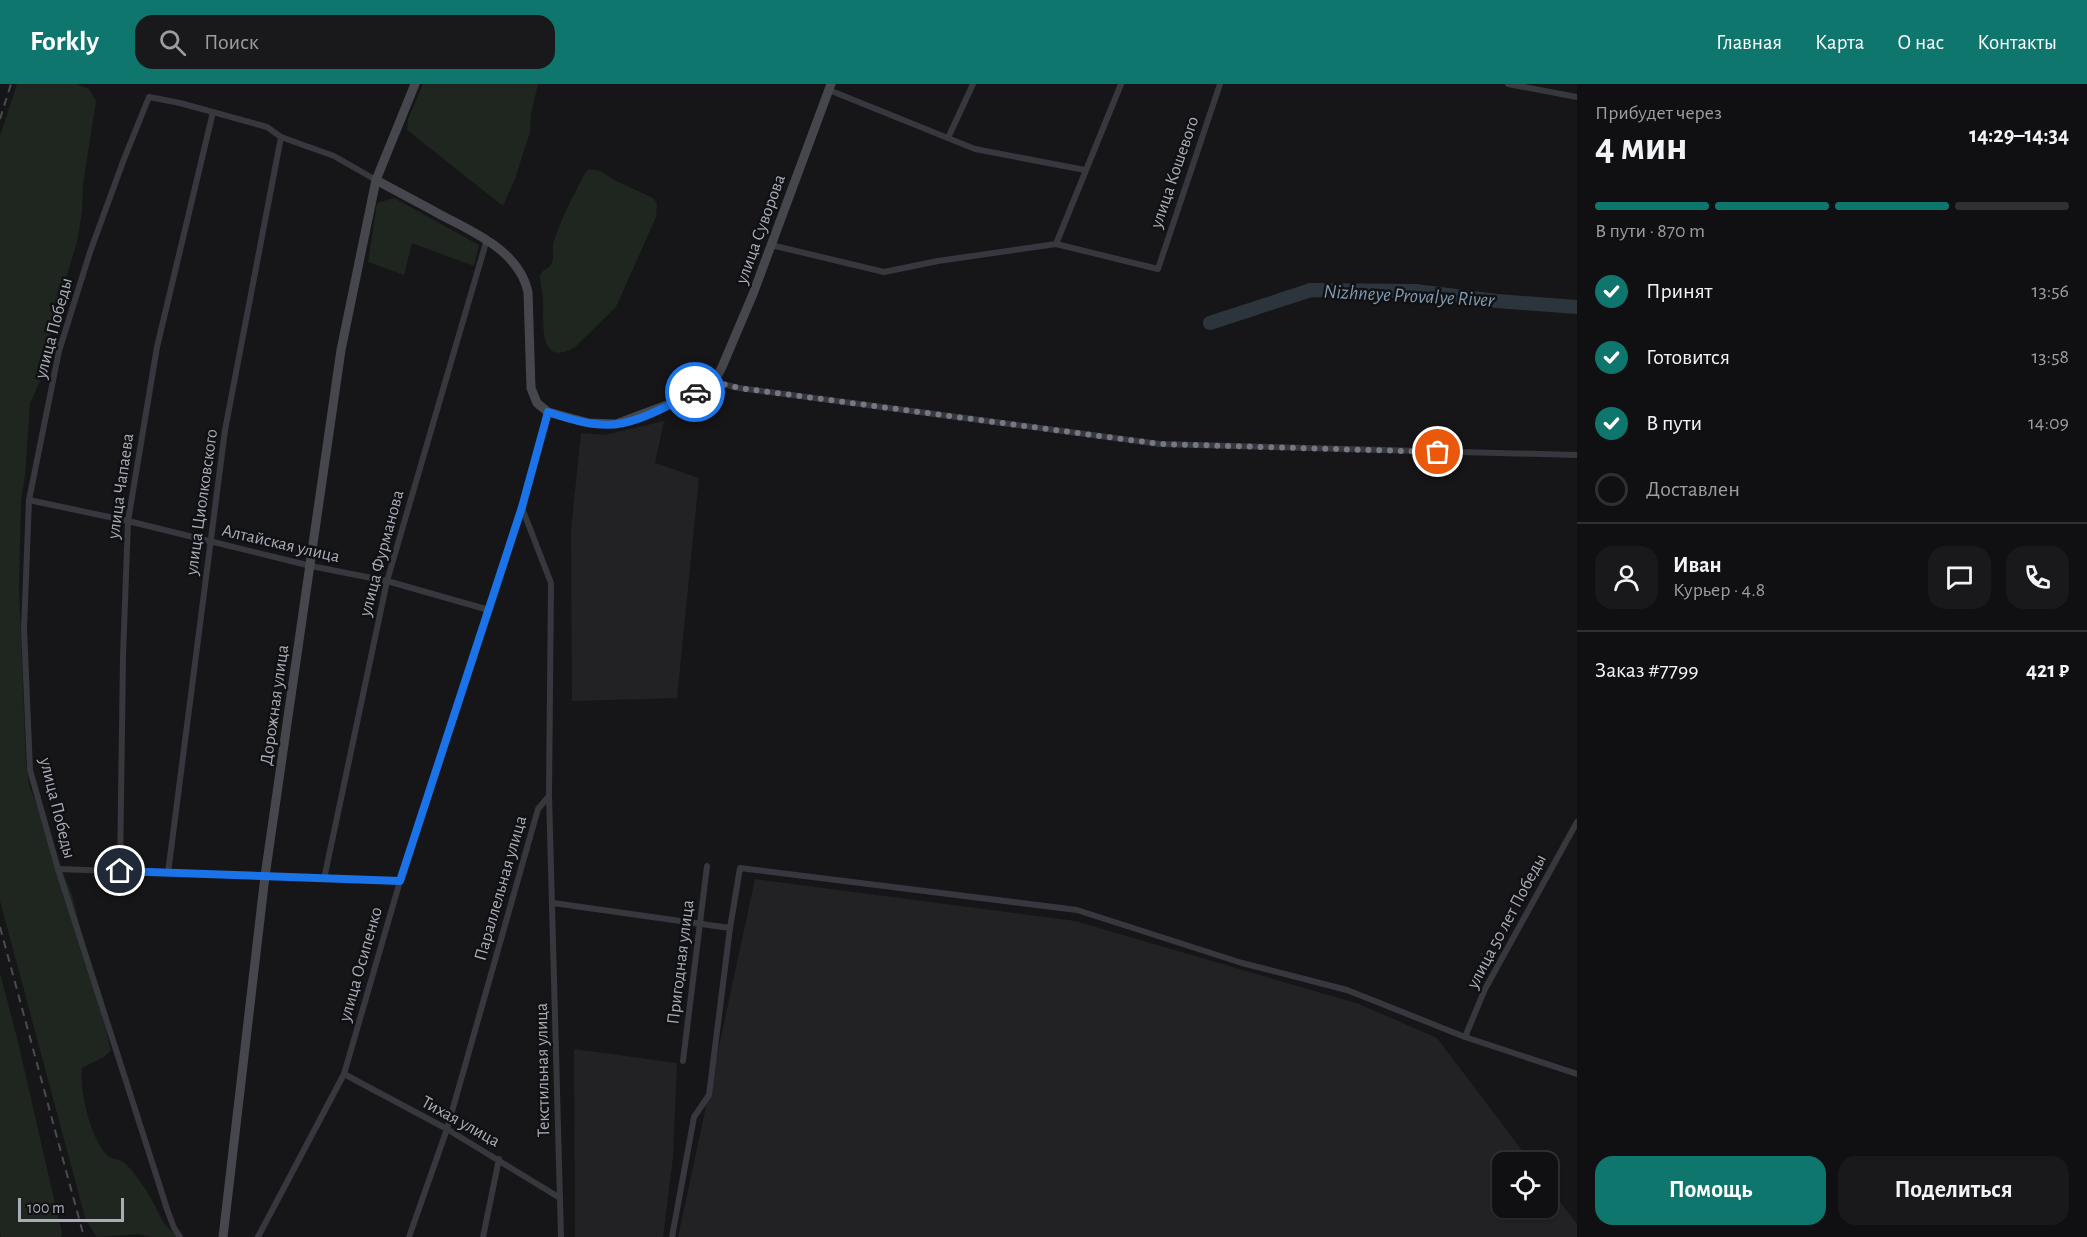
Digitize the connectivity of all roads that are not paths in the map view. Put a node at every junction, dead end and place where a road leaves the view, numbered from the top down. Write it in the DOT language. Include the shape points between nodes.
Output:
graph roads {
  1 [pos="415,84"];
  2 [pos="973,84"];
  3 [pos="1121,84"];
  4 [pos="1220,84"];
  5 [pos="1508,84"];
  6 [pos="830,87"];
  7 [pos="1577,98"];
  8 [pos="213,112"];
  9 [pos="280,137"];
  10 [pos="948,138"];
  11 [pos="1085,170"];
  12 [pos="376,180"];
  13 [pos="487,239"];
  14 [pos="1056,244"];
  15 [pos="771,245"];
  16 [pos="714,382"];
  17 [pos="548,412"];
  18 [pos="1577,455"];
  19 [pos="29,500"];
  20 [pos="522,507"];
  21 [pos="128,521"];
  22 [pos="210,543"];
  23 [pos="311,566"];
  24 [pos="387,581"];
  25 [pos="489,610"];
  26 [pos="549,795"];
  27 [pos="1577,822"];
  28 [pos="707,866"];
  29 [pos="58,869"];
  30 [pos="120,871"];
  31 [pos="168,873"];
  32 [pos="266,876"];
  33 [pos="324,879"];
  34 [pos="400,881"];
  35 [pos="553,903"];
  36 [pos="699,923"];
  37 [pos="730,928"];
  38 [pos="1465,1037"];
  39 [pos="683,1061"];
  40 [pos="1577,1073"];
  41 [pos="344,1074"];
  42 [pos="447,1129"];
  43 [pos="499,1159"];
  44 [pos="560,1198"];
  45 [pos="180,1237"];
  46 [pos="223,1237"];
  47 [pos="258,1237"];
  48 [pos="409,1237"];
  49 [pos="483,1237"];
  50 [pos="561,1237"];
  51 [pos="672,1237"];
  1 -- 12 [label="main road, Дорожная улица"];
  2 -- 10 [label="street"];
  3 -- 11 [label="street"];
  4 -- 14 [label="street, улица Кошевого" via="1158,269"];
  5 -- 7 [label="street"];
  6 -- 10 [label="street"];
  6 -- 15 [label="main road, улица Суворова"];
  8 -- 9 [label="street" via="267,128"];
  8 -- 19 [label="street, улица Победы" via="149,97 72,307 59,351"];
  8 -- 21 [label="street, улица Чапаева" via="157,347"];
  9 -- 12 [label="street" via="334,156"];
  9 -- 22 [label="street, улица Циолковского" via="225,430"];
  10 -- 11 [label="street" via="975,149"];
  11 -- 14 [label="street"];
  12 -- 13 [label="main road"];
  12 -- 23 [label="main road, Дорожная улица" via="340,350"];
  13 -- 17 [label="main road" via="510,259 526,283 531,388 537,403"];
  13 -- 24 [label="street, улица Фурманова"];
  14 -- 15 [label="street" via="885,272"];
  15 -- 16 [label="main road, улица Суворова"];
  16 -- 17 [label="main road" via="675,402 616,424 589,423"];
  16 -- 18 [label="street" via="1160,444"];
  17 -- 20 [label="street, улица Осипенко"];
  19 -- 21 [label="street, Алтайская улица"];
  19 -- 29 [label="street, улица Победы" via="24,630 30,770"];
  20 -- 25 [label="street, улица Осипенко"];
  20 -- 26 [label="street, Параллельная улица" via="551,583"];
  21 -- 22 [label="street, Алтайская улица"];
  21 -- 30 [label="street, улица Чапаева"];
  22 -- 23 [label="street, Алтайская улица"];
  22 -- 31 [label="street, улица Циолковского"];
  23 -- 24 [label="street, Алтайская улица"];
  23 -- 32 [label="main road, Дорожная улица"];
  24 -- 25 [label="street, Алтайская улица"];
  24 -- 33 [label="street, улица Фурманова"];
  25 -- 34 [label="street, улица Осипенко"];
  26 -- 35 [label="street, Текстильная улица"];
  26 -- 42 [label="street, Параллельная улица" via="538,809"];
  27 -- 38 [label="street, улица 50 лет Победы" via="1485,989"];
  28 -- 36 [label="street, Пригодная улица"];
  29 -- 30 [label="street"];
  29 -- 45 [label="street, улица Победы" via="168,1212"];
  30 -- 31 [label="street"];
  31 -- 32 [label="street"];
  32 -- 33 [label="street"];
  32 -- 46 [label="main road, Дорожная улица"];
  33 -- 34 [label="street"];
  34 -- 41 [label="street, улица Осипенко"];
  35 -- 36 [label="street"];
  35 -- 44 [label="street, Текстильная улица"];
  36 -- 37 [label="street"];
  36 -- 39 [label="street, Пригодная улица"];
  37 -- 38 [label="street" via="740,868 1077,910 1242,963 1347,990"];
  37 -- 51 [label="street" via="709,1095 694,1117"];
  38 -- 40 [label="street"];
  41 -- 42 [label="street, Тихая улица"];
  41 -- 47 [label="street, улица Осипенко"];
  42 -- 43 [label="street, Тихая улица"];
  42 -- 48 [label="street, Параллельная улица"];
  43 -- 44 [label="street, Тихая улица"];
  43 -- 49 [label="street"];
  44 -- 50 [label="street, Текстильная улица"];
}
